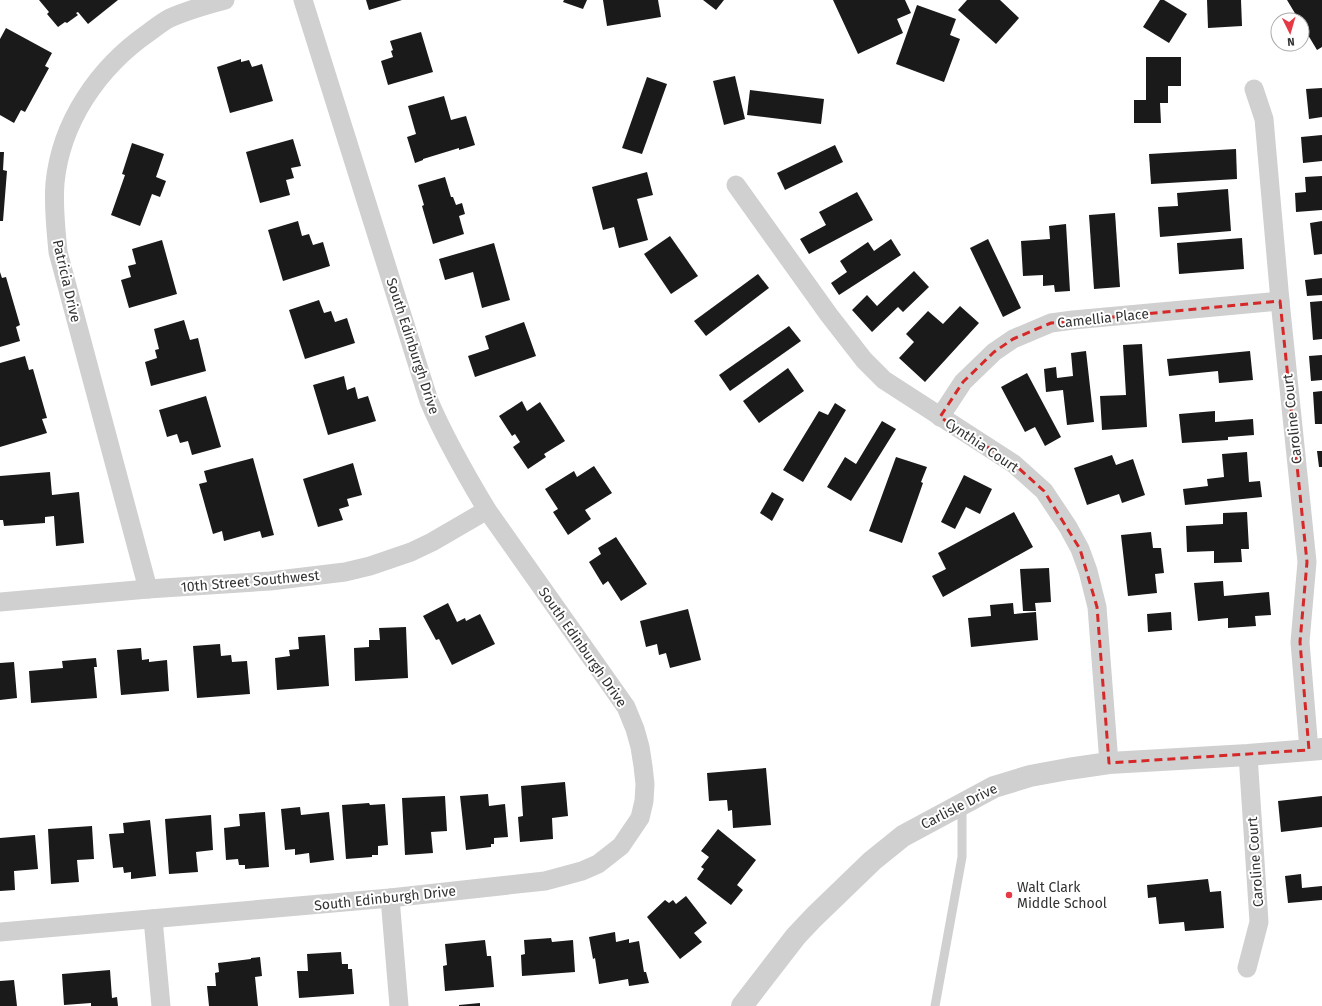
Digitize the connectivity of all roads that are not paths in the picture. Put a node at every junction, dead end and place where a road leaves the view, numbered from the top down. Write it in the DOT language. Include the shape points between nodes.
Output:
graph roads {
  1 [pos="225,0"];
  2 [pos="303,0"];
  3 [pos="1254,89"];
  4 [pos="736,185"];
  5 [pos="1280,301"];
  6 [pos="940,417"];
  7 [pos="487,510"];
  8 [pos="148,589"];
  9 [pos="0,602"];
  10 [pos="1315,749"];
  11 [pos="1248,755"];
  12 [pos="1109,764"];
  13 [pos="962,803"];
  14 [pos="390,898"];
  15 [pos="153,919"];
  16 [pos="0,932"];
  17 [pos="1247,968"];
  18 [pos="161,1006"];
  19 [pos="399,1006"];
  20 [pos="742,1006"];
  21 [pos="935,1006"];
  1 -- 8 [label="street, Patricia Drive" via="191,9 169,19 131,45 113,62 96,81 73,119 58,163 55,184 58,252"];
  2 -- 7 [label="street, South Edinburgh Drive" via="429,402 467,478"];
  3 -- 5 [label="street, Caroline Court" via="1264,119"];
  4 -- 6 [label="street, Cynthia Court" via="864,360 884,380"];
  5 -- 6 [label="street, Camellia Place" via="1051,323 1013,339 994,352 963,382"];
  5 -- 10 [label="street, Caroline Court" via="1307,562 1300,642"];
  6 -- 12 [label="street, Cynthia Court" via="1014,464 1044,491 1080,549 1097,607"];
  7 -- 8 [label="street, 10th Street Southwest" via="411,552 345,572 270,581"];
  7 -- 14 [label="street, South Edinburgh Drive" via="626,707 635,729 643,766 645,784 640,818 621,846 598,864 582,871 544,881"];
  8 -- 9 [label="street, 10th Street Southwest"];
  10 -- 11 [label="street, Carlisle Drive"];
  11 -- 12 [label="street, Carlisle Drive"];
  11 -- 17 [label="street, Caroline Court" via="1259,922"];
  12 -- 13 [label="street, Carlisle Drive" via="1030,776 994,786"];
  13 -- 20 [label="street, Carlisle Drive" via="903,836 872,861 796,936"];
  13 -- 21 [label="lane" via="962,857"];
  14 -- 15 [label="street, South Edinburgh Drive"];
  14 -- 19 [label="street"];
  15 -- 16 [label="street, South Edinburgh Drive"];
  15 -- 18 [label="street"];
}
